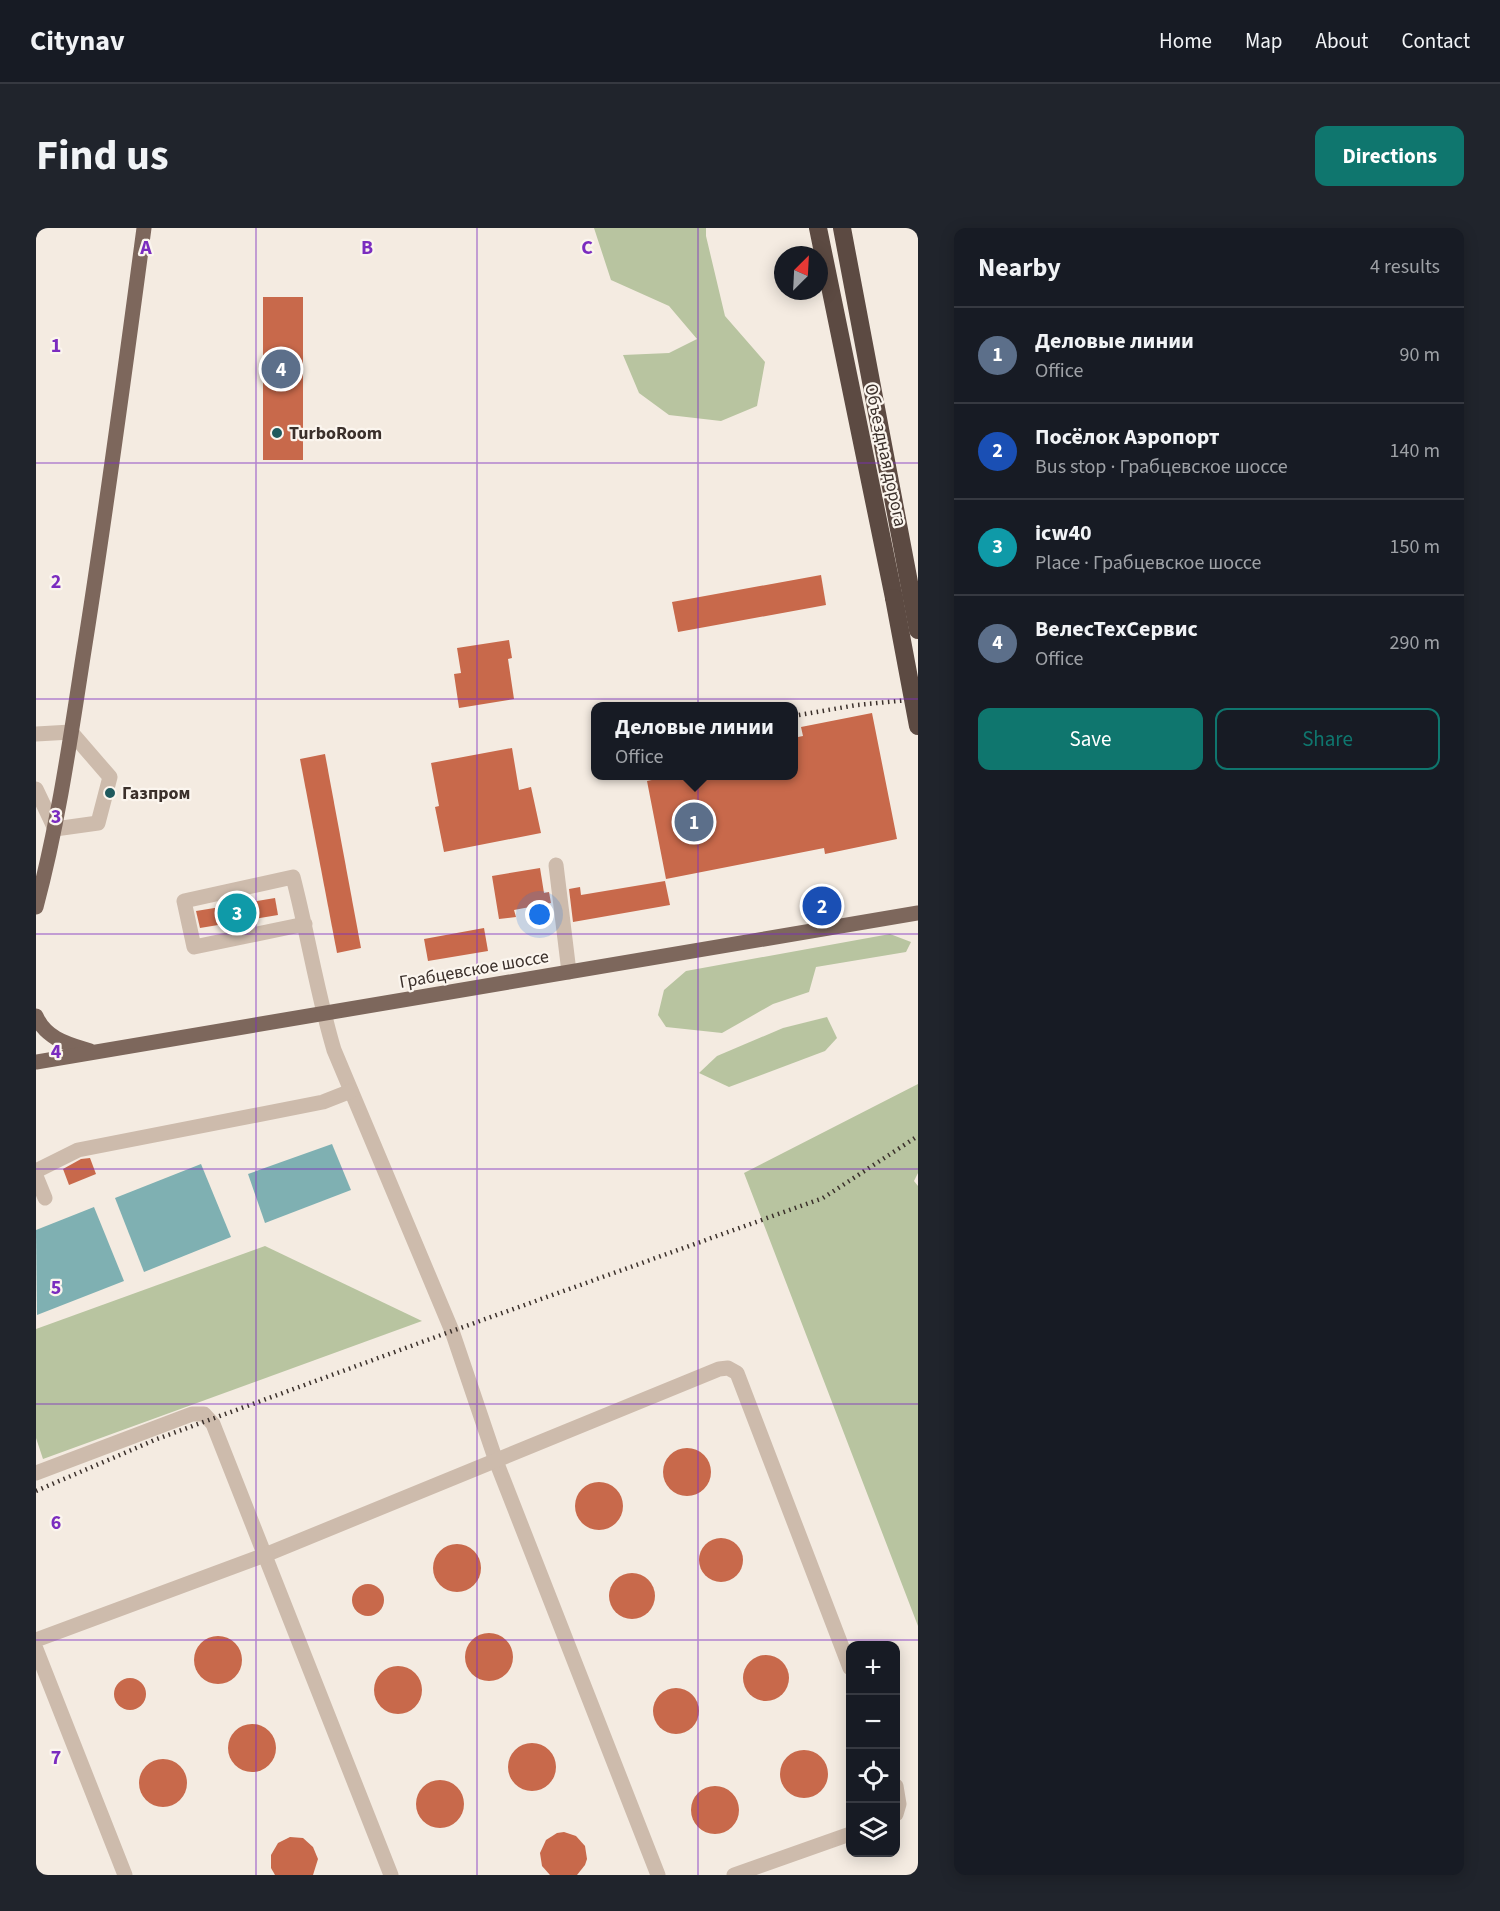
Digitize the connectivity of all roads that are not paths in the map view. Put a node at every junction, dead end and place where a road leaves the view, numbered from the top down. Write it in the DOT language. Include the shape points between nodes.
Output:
graph roads {
  1 [pos="144,228"];
  2 [pos="818,228"];
  3 [pos="842,228"];
  4 [pos="902,596"];
  5 [pos="918,630"];
  6 [pos="918,726"];
  7 [pos="71,732"];
  8 [pos="36,734"];
  9 [pos="36,789"];
  10 [pos="55,830"];
  11 [pos="556,865"];
  12 [pos="36,907"];
  13 [pos="918,913"];
  14 [pos="305,924"];
  15 [pos="568,972"];
  16 [pos="324,1014"];
  17 [pos="36,1016"];
  18 [pos="93,1052"];
  19 [pos="36,1062"];
  20 [pos="351,1091"];
  21 [pos="36,1171"];
  22 [pos="36,1176"];
  23 [pos="45,1198"];
  24 [pos="496,1461"];
  25 [pos="36,1473"];
  26 [pos="265,1555"];
  27 [pos="36,1640"];
  28 [pos="36,1649"];
  29 [pos="846,1658"];
  30 [pos="846,1835"];
  31 [pos="125,1875"];
  32 [pos="391,1875"];
  33 [pos="658,1875"];
  34 [pos="734,1875"];
  1 -- 7 [label="main road"];
  2 -- 4 [label="highway, Объездная дорога"];
  3 -- 4 [label="highway, Объездная дорога"];
  4 -- 5 [label="highway, Объездная дорога"];
  4 -- 6 [label="highway, Объездная дорога, bridge"];
  7 -- 8 [label="street"];
  7 -- 10 [label="main road"];
  7 -- 10 [label="street" via="110,777 98,823"];
  9 -- 10 [label="street"];
  10 -- 12 [label="main road"];
  11 -- 15 [label="street"];
  13 -- 15 [label="main road, Грабцевское шоссе"];
  14 -- 14 [label="street" via="293,877 184,901 194,947"];
  14 -- 16 [label="street"];
  15 -- 16 [label="main road, Грабцевское шоссе"];
  16 -- 18 [label="main road, Грабцевское шоссе"];
  16 -- 20 [label="street"];
  17 -- 18 [label="main road" via="50,1035"];
  18 -- 19 [label="main road, Грабцевское шоссе"];
  20 -- 21 [label="street" via="323,1102 78,1150"];
  20 -- 24 [label="street" via="452,1331"];
  22 -- 23 [label="street"];
  24 -- 26 [label="street"];
  24 -- 29 [label="street" via="719,1369 737,1373"];
  24 -- 33 [label="street"];
  25 -- 26 [label="street" via="192,1414 204,1414 213,1424"];
  26 -- 27 [label="street"];
  26 -- 32 [label="street"];
  28 -- 31 [label="street"];
  30 -- 34 [label="street"];
}
